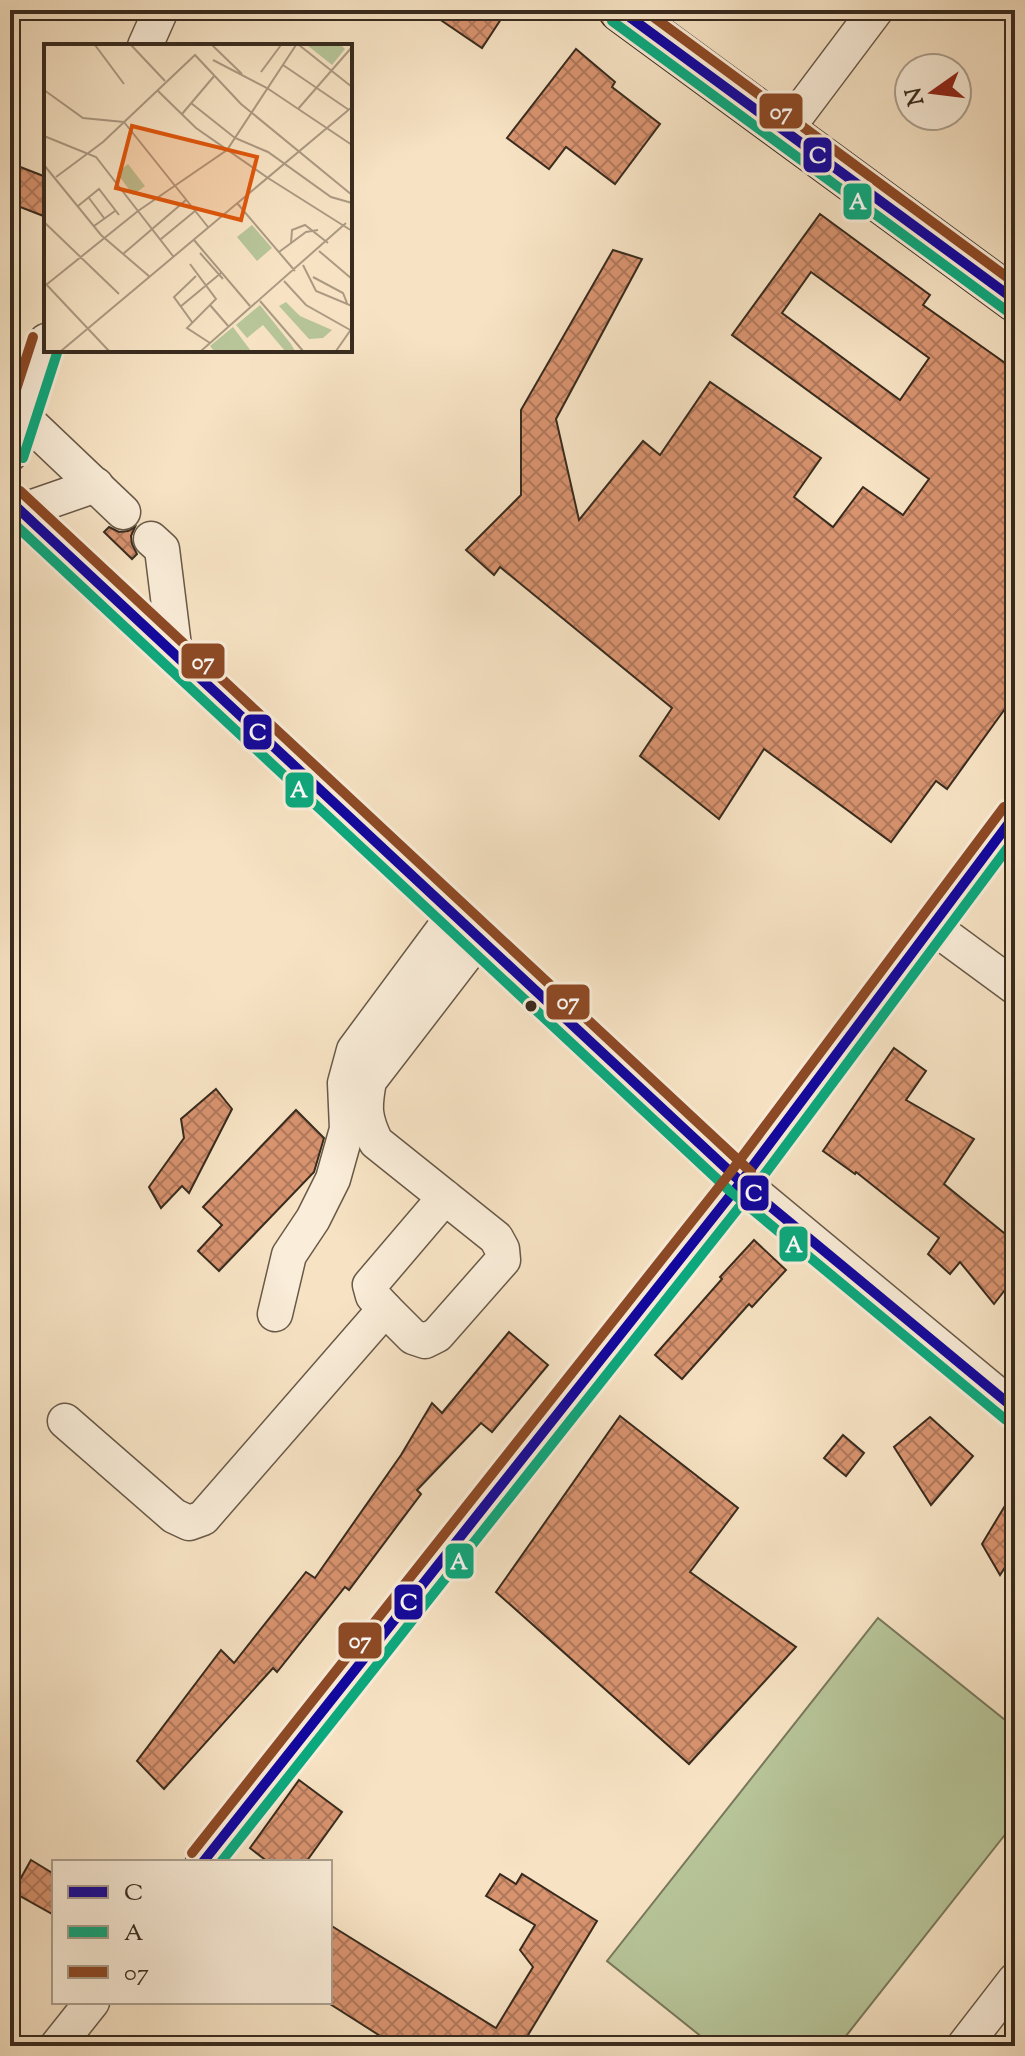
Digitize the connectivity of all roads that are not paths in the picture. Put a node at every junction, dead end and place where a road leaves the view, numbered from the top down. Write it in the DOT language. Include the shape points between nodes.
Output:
graph roads {
  1 [pos="161,10"];
  2 [pos="620,10"];
  3 [pos="876,10"];
  4 [pos="146,44"];
  5 [pos="785,131"];
  6 [pos="1015,300"];
  7 [pos="44,347"];
  8 [pos="22,416"];
  9 [pos="10,454"];
  10 [pos="96,485"];
  11 [pos="15,506"];
  12 [pos="123,512"];
  13 [pos="151,539"];
  14 [pos="175,654"];
  15 [pos="1015,815"];
  16 [pos="454,915"];
  17 [pos="932,926"];
  18 [pos="479,938"];
  19 [pos="1015,987"];
  20 [pos="741,1182"];
  21 [pos="445,1197"];
  22 [pos="385,1309"];
  23 [pos="275,1314"];
  24 [pos="1015,1409"];
  25 [pos="65,1421"];
  26 [pos="205,1860"];
  27 [pos="1015,1980"];
  28 [pos="90,2004"];
  29 [pos="57,2046"];
  30 [pos="964,2046"];
  1 -- 4 [label="street"];
  2 -- 5 [label="main road"];
  3 -- 5 [label="street"];
  5 -- 6 [label="main road"];
  7 -- 8 [label="street"];
  8 -- 9 [label="street"];
  8 -- 10 [label="street"];
  10 -- 11 [label="street"];
  10 -- 12 [label="street"];
  11 -- 14 [label="street"];
  13 -- 14 [label="street" via="162,549"];
  14 -- 16 [label="street"];
  15 -- 17 [label="street"];
  16 -- 18 [label="street"];
  16 -- 23 [label="street" via="354,1050 345,1083 347,1129 333,1179 289,1255"];
  17 -- 19 [label="street"];
  17 -- 20 [label="street"];
  18 -- 20 [label="street"];
  18 -- 21 [label="street" via="369,1081 365,1102 376,1142"];
  20 -- 24 [label="street"];
  20 -- 26 [label="street"];
  21 -- 22 [label="street" via="370,1285"];
  21 -- 22 [label="street" via="496,1238 503,1260 437,1335 425,1341 413,1337"];
  22 -- 25 [label="street" via="203,1518 189,1523 174,1516"];
  27 -- 30 [label="street"];
  28 -- 29 [label="street"];
}
